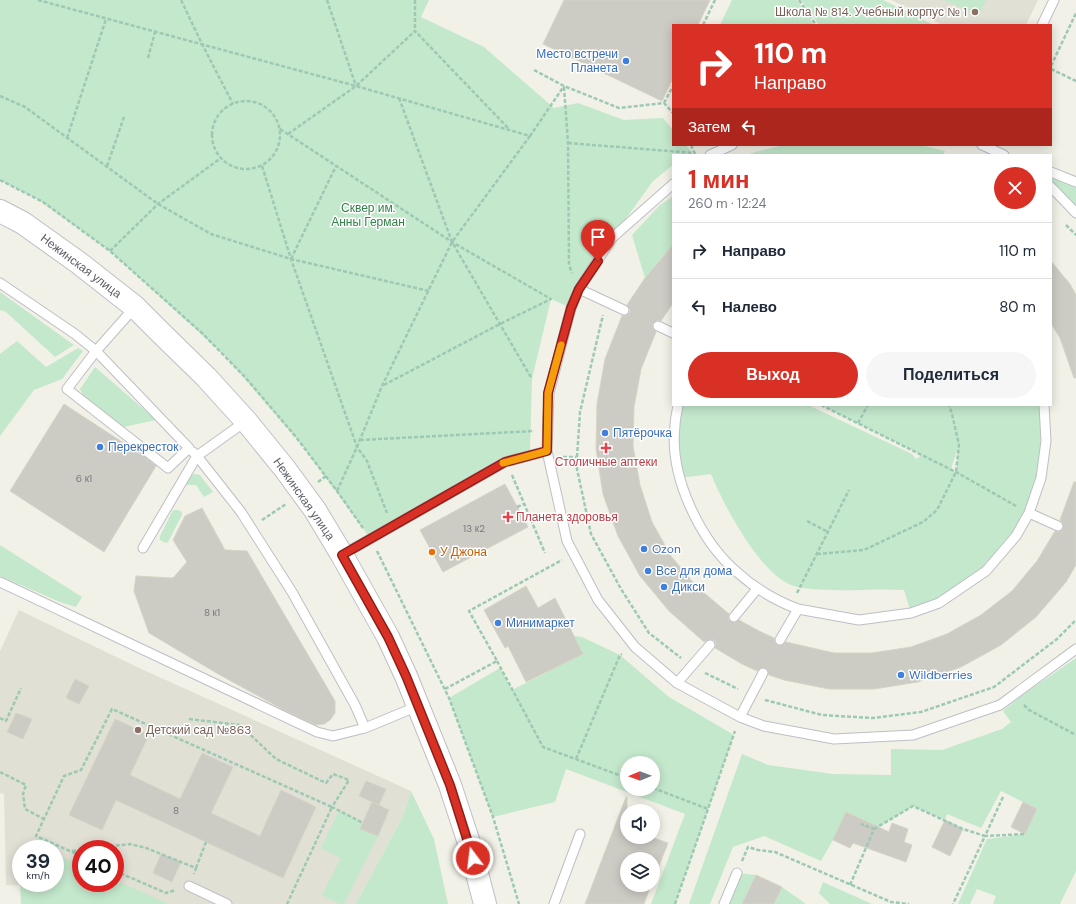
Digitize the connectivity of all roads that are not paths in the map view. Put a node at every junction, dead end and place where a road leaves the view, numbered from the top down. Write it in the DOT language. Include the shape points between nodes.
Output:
graph roads {
  1 [pos="1054,0"];
  2 [pos="1042,24"];
  3 [pos="730,146"];
  4 [pos="985,146"];
  5 [pos="712,154"];
  6 [pos="1002,154"];
  7 [pos="1052,172"];
  8 [pos="1076,182"];
  9 [pos="672,185"];
  10 [pos="1052,188"];
  11 [pos="0,211"];
  12 [pos="1076,213"];
  13 [pos="0,283"];
  14 [pos="579,289"];
  15 [pos="135,307"];
  16 [pos="624,310"];
  17 [pos="658,326"];
  18 [pos="672,333"];
  19 [pos="96,351"];
  20 [pos="678,406"];
  21 [pos="1044,406"];
  22 [pos="246,420"];
  23 [pos="189,448"];
  24 [pos="547,451"];
  25 [pos="197,456"];
  26 [pos="1029,513"];
  27 [pos="1058,526"];
  28 [pos="144,548"];
  29 [pos="342,555"];
  30 [pos="0,582"];
  31 [pos="757,588"];
  32 [pos="794,608"];
  33 [pos="734,617"];
  34 [pos="780,640"];
  35 [pos="710,645"];
  36 [pos="1076,649"];
  37 [pos="763,673"];
  38 [pos="677,683"];
  39 [pos="418,706"];
  40 [pos="740,717"];
  41 [pos="365,728"];
  42 [pos="580,834"];
  43 [pos="737,873"];
  44 [pos="189,886"];
  45 [pos="226,904"];
  46 [pos="485,904"];
  47 [pos="554,904"];
  48 [pos="724,904"];
  1 -- 2 [label="lane"];
  3 -- 5 [label="lane"];
  4 -- 6 [label="lane"];
  7 -- 8 [label="lane"];
  9 -- 14 [label="lane" via="612,238"];
  10 -- 12 [label="lane"];
  11 -- 15 [label="street, Нежинская улица" via="23,223"];
  13 -- 19 [label="lane"];
  14 -- 16 [label="lane"];
  14 -- 24 [label="lane" via="571,308 548,393"];
  15 -- 19 [label="lane"];
  15 -- 22 [label="street, Нежинская улица"];
  17 -- 18 [label="lane"];
  19 -- 23 [label="lane"];
  19 -- 23 [label="lane" via="67,389 168,468"];
  20 -- 31 [label="lane" via="674,427 675,453 690,507 709,542 736,572"];
  21 -- 26 [label="lane" via="1046,441 1041,478"];
  22 -- 25 [label="lane"];
  22 -- 29 [label="street, Нежинская улица" via="307,499"];
  23 -- 25 [label="lane"];
  24 -- 29 [label="lane" via="505,462"];
  24 -- 38 [label="lane" via="567,541 598,600 635,647"];
  25 -- 28 [label="lane"];
  25 -- 41 [label="lane" via="242,512 292,592 355,705"];
  26 -- 27 [label="lane"];
  26 -- 32 [label="lane" via="1016,536 986,571 939,603 910,613 859,620"];
  29 -- 39 [label="street, Нежинская улица" via="388,637"];
  30 -- 41 [label="lane" via="317,732 333,736"];
  31 -- 32 [label="lane"];
  31 -- 33 [label="lane"];
  32 -- 34 [label="lane"];
  35 -- 38 [label="lane"];
  36 -- 40 [label="lane" via="1000,705 913,735 834,739 764,726"];
  37 -- 40 [label="lane"];
  38 -- 40 [label="lane"];
  39 -- 41 [label="lane"];
  39 -- 46 [label="street, Нежинская улица" via="450,785"];
  42 -- 47 [label="lane"];
  43 -- 48 [label="lane"];
  44 -- 45 [label="lane"];
}
